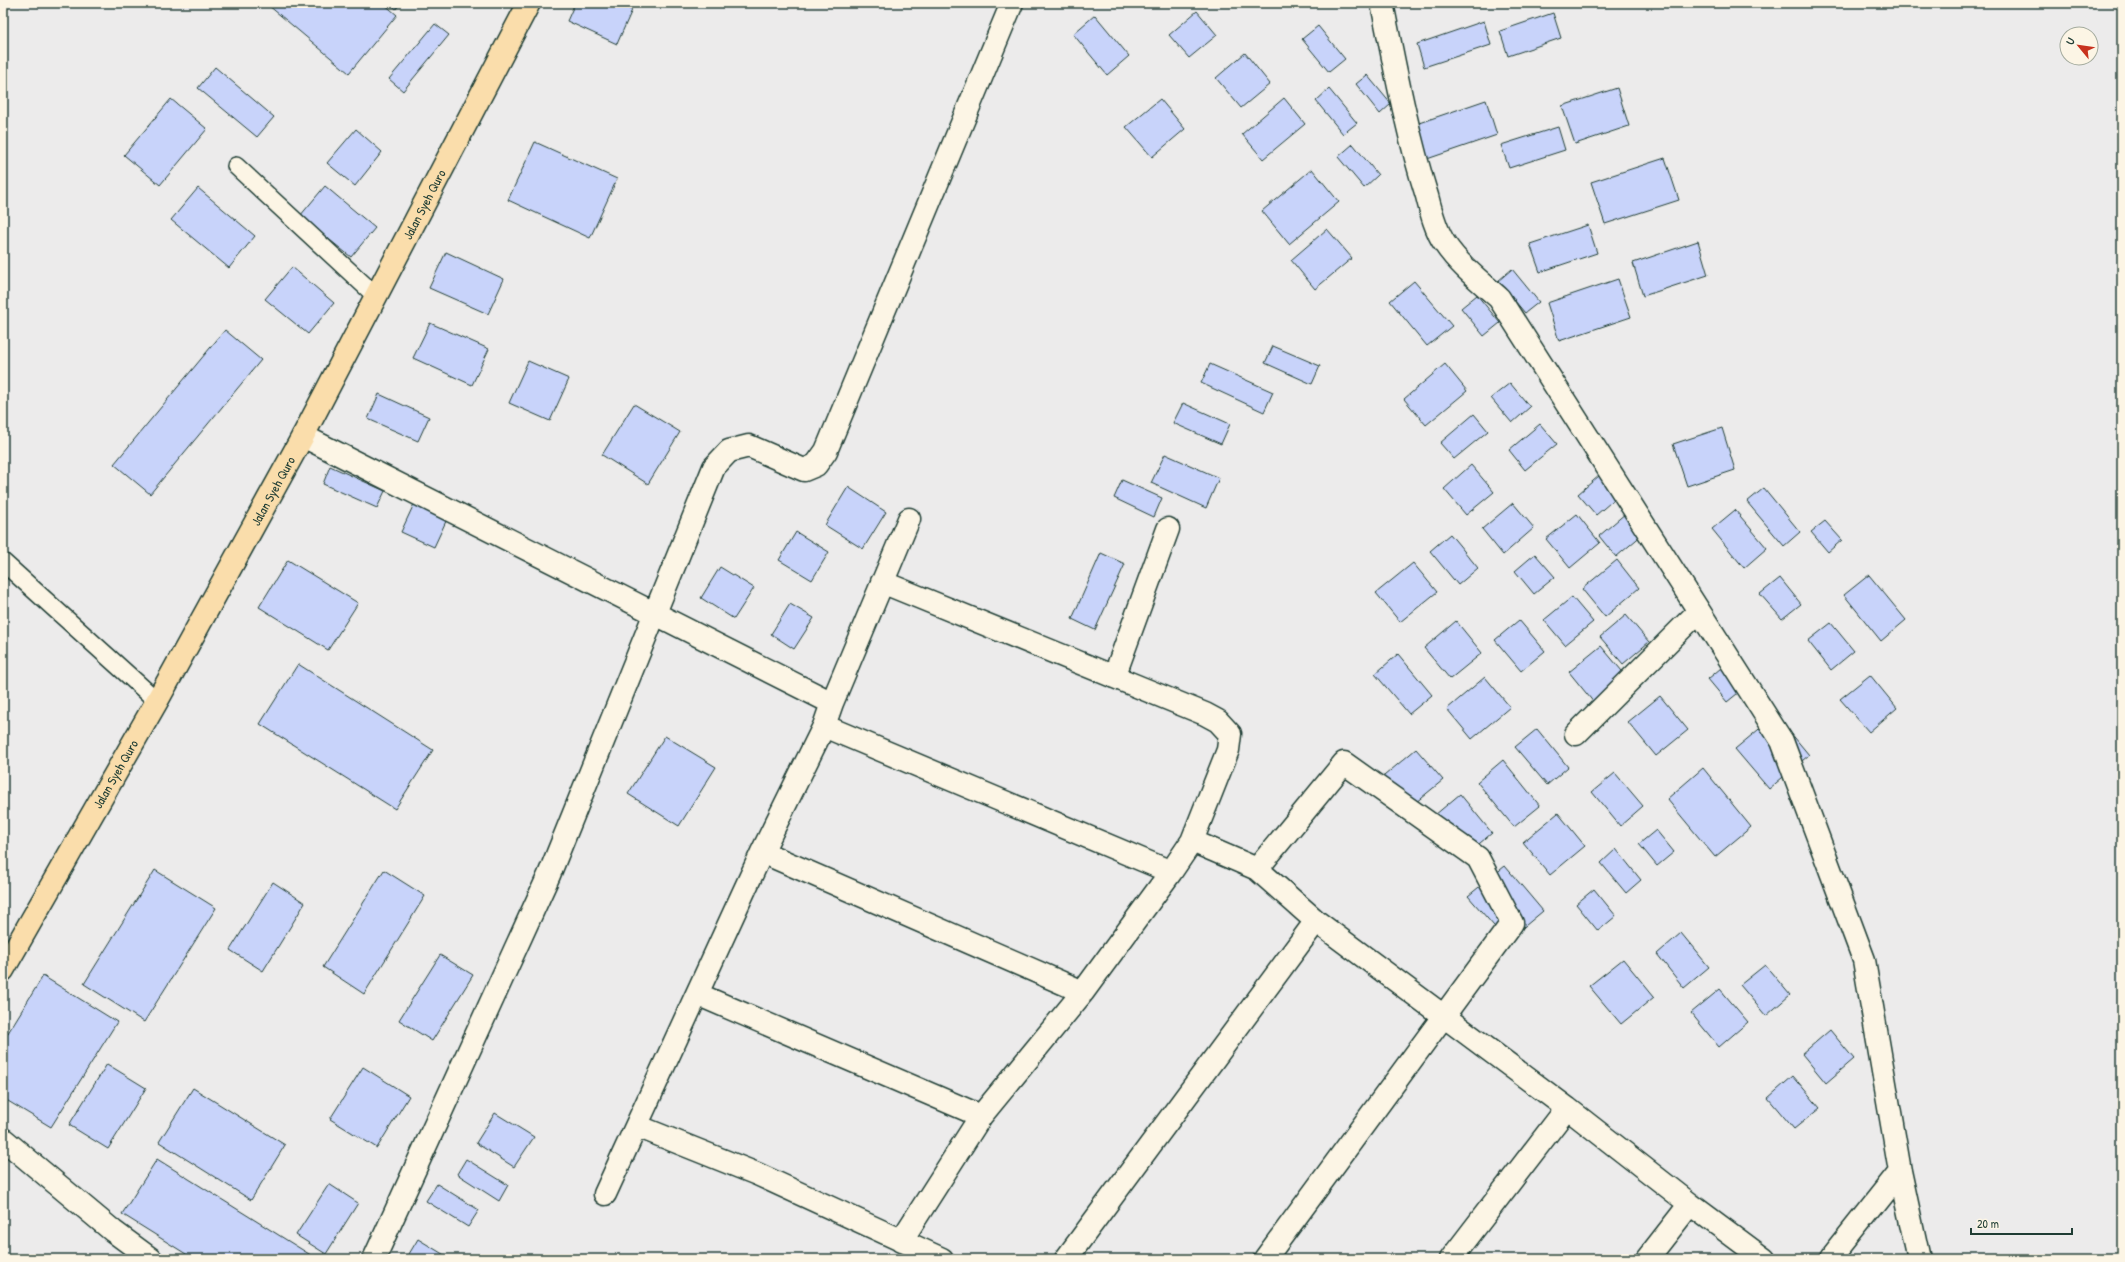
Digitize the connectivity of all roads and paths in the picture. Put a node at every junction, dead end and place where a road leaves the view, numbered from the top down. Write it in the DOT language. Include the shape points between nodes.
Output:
graph roads {
  1 [pos="530,3"];
  2 [pos="1012,3"];
  3 [pos="1382,3"];
  4 [pos="236,166"];
  5 [pos="376,296"];
  6 [pos="303,436"];
  7 [pos="909,520"];
  8 [pos="1168,529"];
  9 [pos="3,562"];
  10 [pos="882,582"];
  11 [pos="1699,611"];
  12 [pos="654,614"];
  13 [pos="1114,677"];
  14 [pos="157,701"];
  15 [pos="832,702"];
  16 [pos="824,726"];
  17 [pos="1576,734"];
  18 [pos="1192,841"];
  19 [pos="762,852"];
  20 [pos="1257,869"];
  21 [pos="1171,872"];
  22 [pos="1316,921"];
  23 [pos="3,970"];
  24 [pos="1083,992"];
  25 [pos="697,994"];
  26 [pos="1444,1016"];
  27 [pos="1567,1108"];
  28 [pos="981,1116"];
  29 [pos="637,1126"];
  30 [pos="3,1139"];
  31 [pos="1900,1171"];
  32 [pos="606,1194"];
  33 [pos="1690,1204"];
  34 [pos="901,1241"];
  35 [pos="152,1259"];
  36 [pos="374,1259"];
  37 [pos="942,1259"];
  38 [pos="1066,1259"];
  39 [pos="1265,1259"];
  40 [pos="1451,1259"];
  41 [pos="1647,1259"];
  42 [pos="1764,1259"];
  43 [pos="1830,1259"];
  44 [pos="1919,1259"];
  1 -- 5 [label="main road, Jalan Syeh Quro"];
  2 -- 12 [label="street" via="826,451 816,465 804,470 749,446 729,451 714,467"];
  3 -- 11 [label="street" via="1421,177 1433,217 1445,244 1499,298"];
  4 -- 5 [label="lane"];
  5 -- 6 [label="main road, Jalan Syeh Quro"];
  6 -- 12 [label="street"];
  6 -- 14 [label="main road, Jalan Syeh Quro"];
  7 -- 10 [label="street"];
  8 -- 13 [label="street"];
  9 -- 14 [label="lane"];
  10 -- 13 [label="street"];
  10 -- 15 [label="street"];
  11 -- 17 [label="street"];
  11 -- 31 [label="street" via="1782,741 1864,960"];
  12 -- 15 [label="street"];
  12 -- 36 [label="street" via="549,876"];
  13 -- 18 [label="street" via="1205,714 1218,721 1230,734 1228,750"];
  14 -- 23 [label="main road, Jalan Syeh Quro"];
  15 -- 16 [label="street"];
  16 -- 19 [label="street"];
  16 -- 21 [label="street"];
  18 -- 20 [label="street"];
  18 -- 21 [label="street"];
  19 -- 24 [label="street"];
  19 -- 25 [label="street"];
  20 -- 22 [label="street"];
  20 -- 26 [label="street" via="1344,763 1478,858 1512,923"];
  21 -- 24 [label="street"];
  22 -- 26 [label="street"];
  22 -- 38 [label="street"];
  24 -- 28 [label="street"];
  25 -- 28 [label="street"];
  25 -- 29 [label="street"];
  26 -- 27 [label="street"];
  26 -- 39 [label="street"];
  27 -- 33 [label="street"];
  27 -- 40 [label="street"];
  28 -- 34 [label="street"];
  29 -- 32 [label="street"];
  29 -- 34 [label="street" via="757,1174"];
  30 -- 35 [label="street" via="113,1231"];
  31 -- 43 [label="street"];
  31 -- 44 [label="street"];
  33 -- 41 [label="street"];
  33 -- 42 [label="street"];
  34 -- 37 [label="street"];
}
